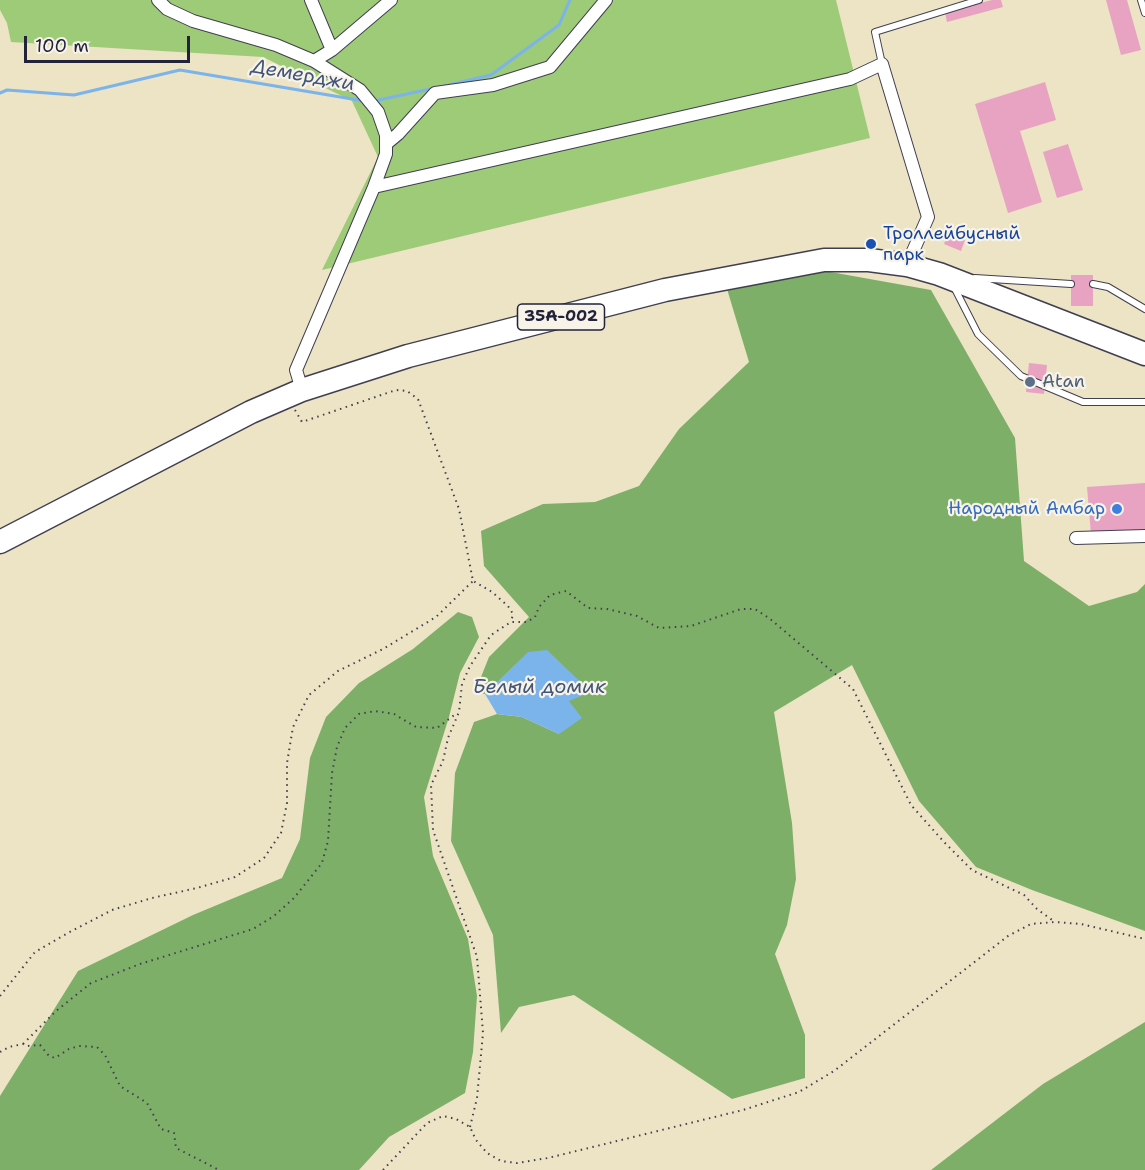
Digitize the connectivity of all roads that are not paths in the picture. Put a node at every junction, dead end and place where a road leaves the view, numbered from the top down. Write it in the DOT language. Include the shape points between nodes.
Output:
graph roads {
  1 [pos="158,0"];
  2 [pos="311,0"];
  3 [pos="391,0"];
  4 [pos="606,0"];
  5 [pos="978,0"];
  6 [pos="1141,0"];
  7 [pos="1145,12"];
  8 [pos="332,50"];
  9 [pos="314,61"];
  10 [pos="882,64"];
  11 [pos="386,144"];
  12 [pos="374,187"];
  13 [pos="907,265"];
  14 [pos="949,277"];
  15 [pos="1071,284"];
  16 [pos="1093,284"];
  17 [pos="1145,309"];
  18 [pos="1145,354"];
  19 [pos="295,394"];
  20 [pos="1145,402"];
  21 [pos="1145,536"];
  22 [pos="1076,538"];
  23 [pos="0,542"];
  1 -- 9 [label="street" via="167,9 193,21 276,45"];
  2 -- 8 [label="street"];
  3 -- 8 [label="street"];
  4 -- 11 [label="street" via="550,67 493,85 435,93"];
  5 -- 10 [label="lane" via="875,32"];
  6 -- 7 [label="lane"];
  8 -- 9 [label="street"];
  9 -- 11 [label="street" via="360,90 378,112"];
  10 -- 12 [label="street" via="850,79"];
  10 -- 13 [label="street" via="928,217"];
  11 -- 12 [label="street"];
  12 -- 19 [label="street" via="296,370"];
  13 -- 14 [label="highway, 35А-002"];
  13 -- 19 [label="highway, 35А-002" via="824,260 700,283 408,356"];
  14 -- 15 [label="lane"];
  14 -- 18 [label="highway, 35А-002"];
  14 -- 20 [label="lane" via="978,334 1020,376 1083,402"];
  16 -- 17 [label="lane" via="1108,287"];
  19 -- 23 [label="highway, 35А-002" via="251,412"];
  21 -- 22 [label="street"];
}
